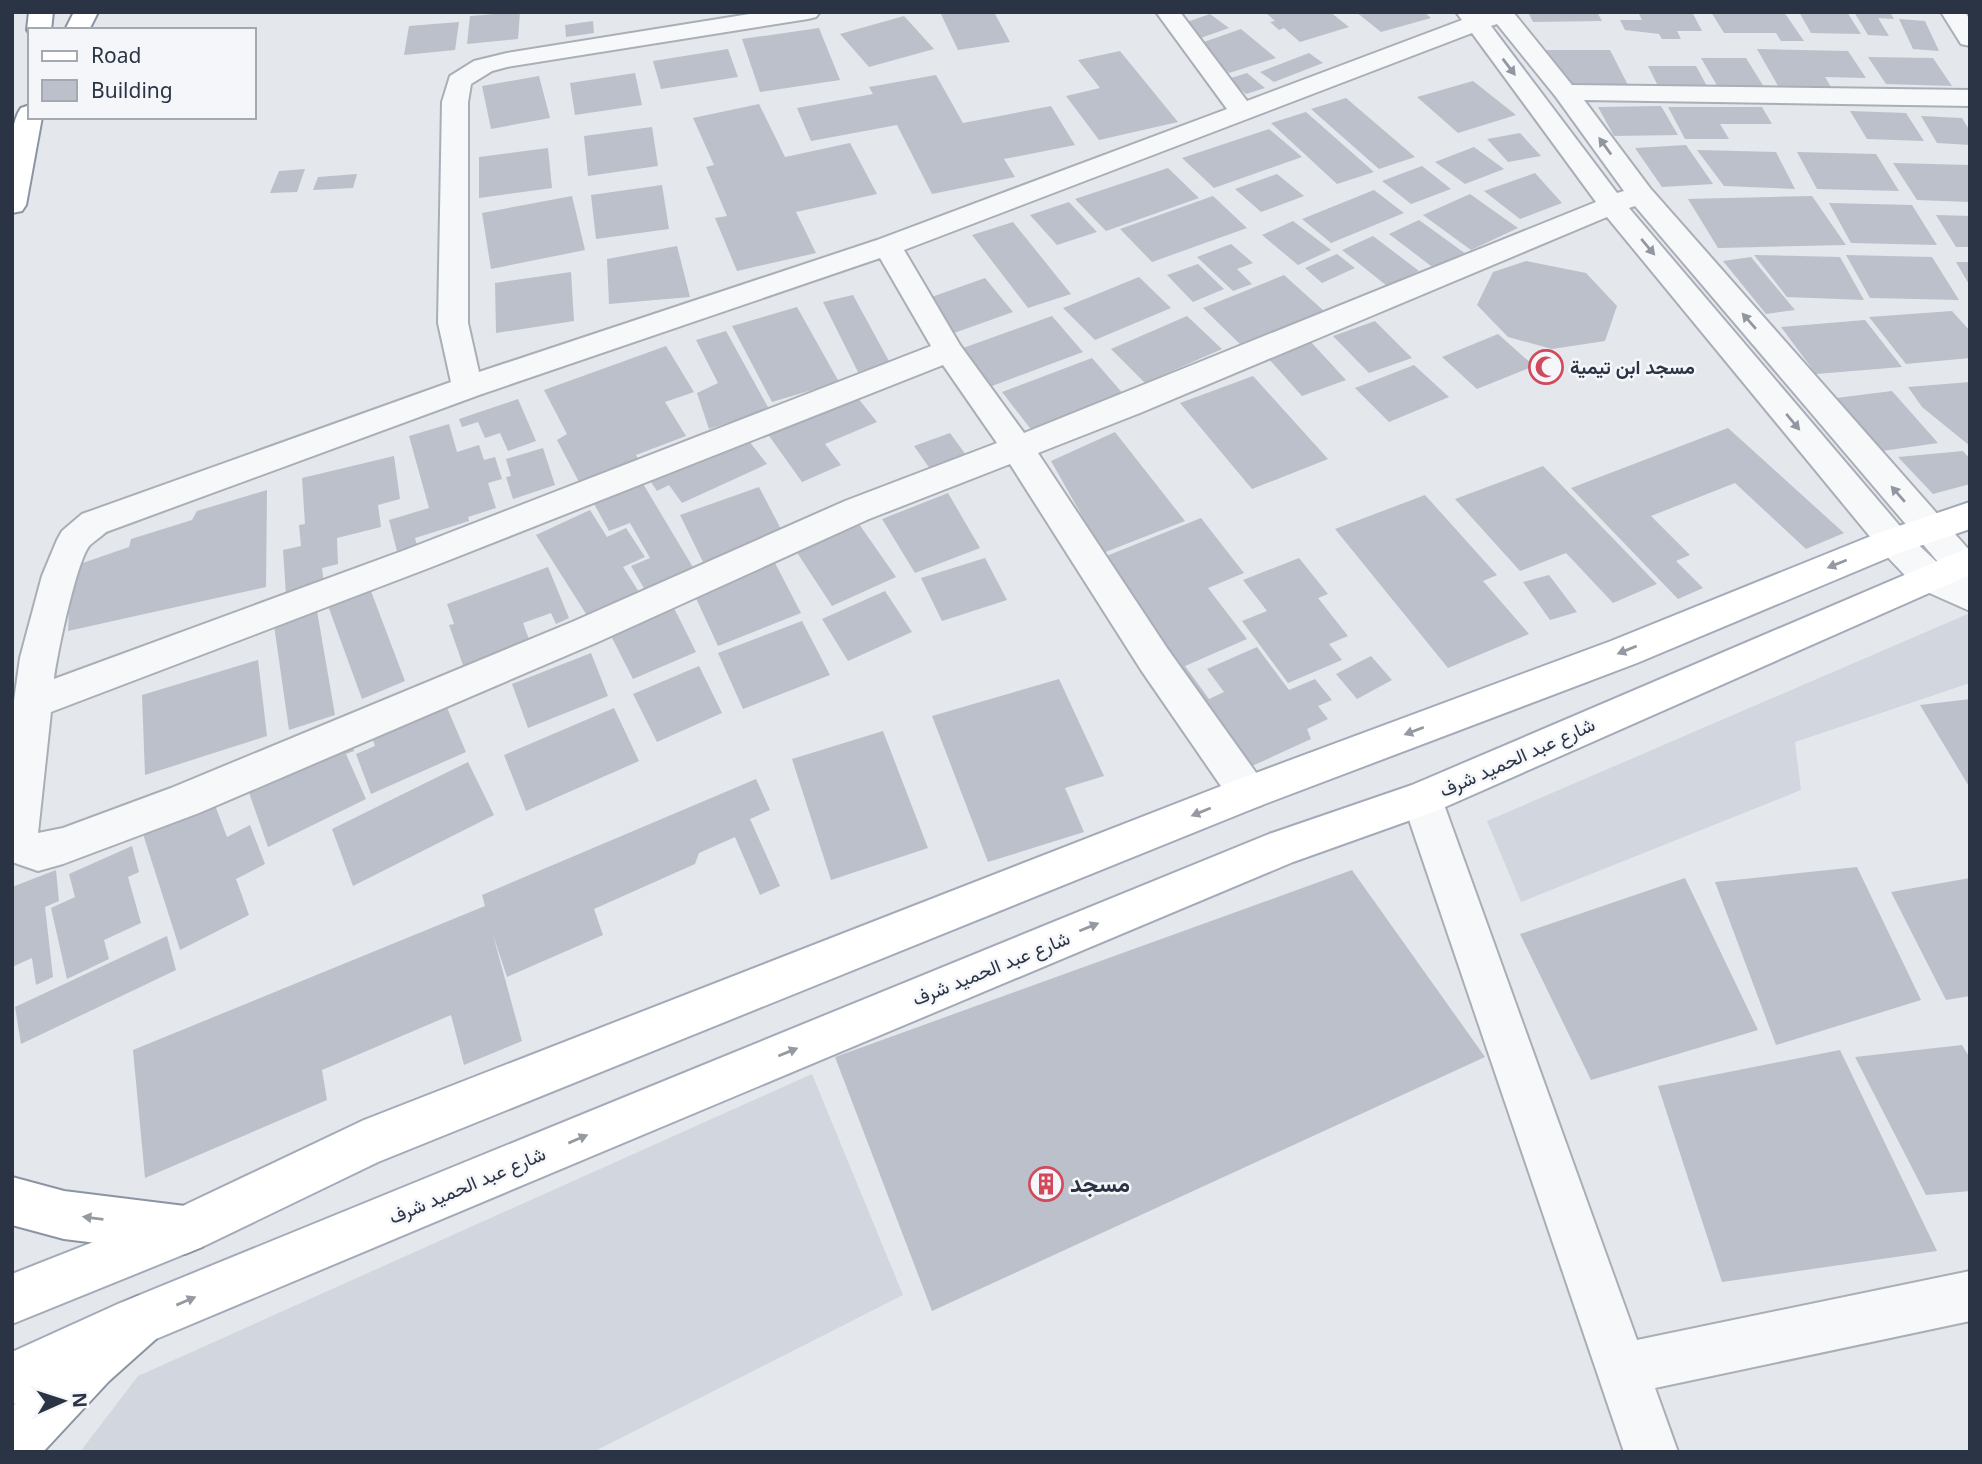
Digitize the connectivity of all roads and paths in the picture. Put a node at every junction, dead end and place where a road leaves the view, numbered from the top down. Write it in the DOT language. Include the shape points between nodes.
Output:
graph roads {
  1 [pos="86,12"];
  2 [pos="808,12"];
  3 [pos="1168,12"];
  4 [pos="1486,15"];
  5 [pos="1959,15"];
  6 [pos="78,28"];
  7 [pos="1970,38"];
  8 [pos="1566,92"];
  9 [pos="1970,98"];
  10 [pos="1243,113"];
  11 [pos="29,119"];
  12 [pos="1626,199"];
  13 [pos="12,205"];
  14 [pos="887,246"];
  15 [pos="949,351"];
  16 [pos="468,387"];
  17 [pos="1018,449"];
  18 [pos="1970,514"];
  19 [pos="1911,536"];
  20 [pos="1959,574"];
  21 [pos="32,703"];
  22 [pos="1248,793"];
  23 [pos="1422,799"];
  24 [pos="12,1201"];
  25 [pos="185,1230"];
  26 [pos="1970,1296"];
  27 [pos="12,1298"];
  28 [pos="138,1321"];
  29 [pos="1622,1368"];
  30 [pos="12,1378"];
  31 [pos="12,1446"];
  32 [pos="1651,1452"];
  1 -- 6 [label="main road"];
  2 -- 16 [label="street" via="507,60 483,66 459,81 453,323"];
  3 -- 10 [label="street"];
  4 -- 8 [label="street"];
  4 -- 10 [label="street"];
  4 -- 12 [label="street, one-way"];
  5 -- 7 [label="street"];
  8 -- 9 [label="street"];
  12 -- 8 [label="street, one-way"];
  10 -- 14 [label="street"];
  11 -- 13 [label="main road"];
  12 -- 17 [label="street"];
  12 -- 19 [label="street"];
  14 -- 15 [label="street"];
  14 -- 16 [label="street"];
  15 -- 17 [label="street"];
  15 -- 21 [label="street" via="417,559"];
  16 -- 21 [label="street" via="85,529 74,540 60,576 38,658"];
  17 -- 21 [label="street" via="857,510 185,802 38,852 16,845"];
  17 -- 22 [label="street" via="1154,659"];
  18 -- 19 [label="main road"];
  19 -- 20 [label="street"];
  19 -- 22 [label="main road, one-way" via="1624,652"];
  20 -- 23 [label="main road, شارع عبد الحميد شرف"];
  22 -- 25 [label="main road, one-way" via="364,1144"];
  28 -- 23 [label="main road, شارع عبد الحميد شرف, one-way" via="1283,847"];
  23 -- 29 [label="street"];
  25 -- 24 [label="main road, one-way" via="64,1215"];
  25 -- 27 [label="main road"];
  26 -- 29 [label="street"];
  28 -- 30 [label="main road, شارع عبد الحميد شرف"];
  28 -- 31 [label="main road"];
  29 -- 32 [label="street"];
}
